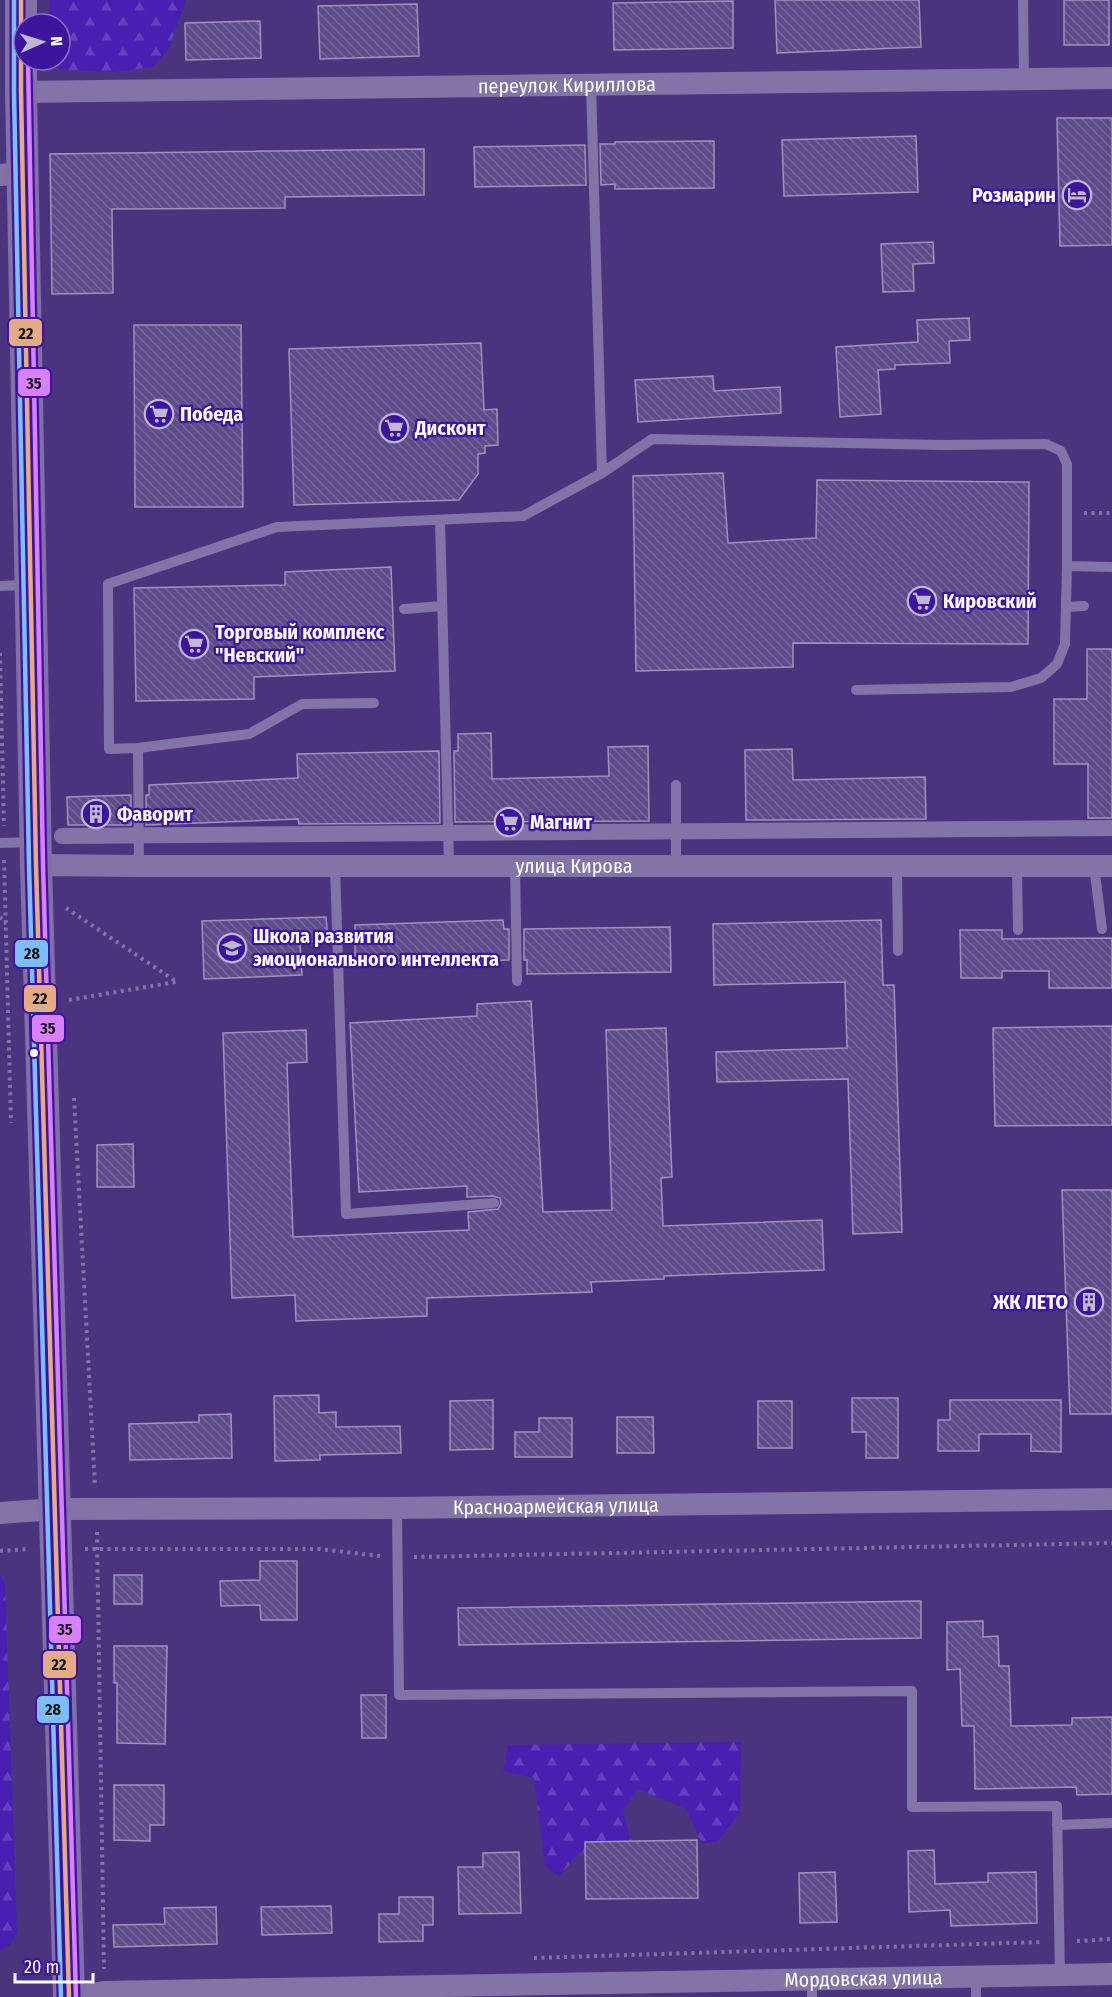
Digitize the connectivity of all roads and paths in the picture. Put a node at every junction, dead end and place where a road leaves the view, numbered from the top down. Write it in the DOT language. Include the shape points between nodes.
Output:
graph roads {
  1 [pos="21,0"];
  2 [pos="1023,0"];
  3 [pos="1112,78"];
  4 [pos="1024,79"];
  5 [pos="591,84"];
  6 [pos="21,92"];
  7 [pos="11,174"];
  8 [pos="602,473"];
  9 [pos="440,520"];
  10 [pos="1067,566"];
  11 [pos="1112,567"];
  12 [pos="15,585"];
  13 [pos="442,606"];
  14 [pos="1084,606"];
  15 [pos="1066,607"];
  16 [pos="404,609"];
  17 [pos="0,652"];
  18 [pos="856,690"];
  19 [pos="374,703"];
  20 [pos="138,748"];
  21 [pos="676,785"];
  22 [pos="1112,828"];
  23 [pos="448,832"];
  24 [pos="138,835"];
  25 [pos="2,843"];
  26 [pos="49,852"];
  27 [pos="335,865"];
  28 [pos="449,865"];
  29 [pos="515,865"];
  30 [pos="139,866"];
  31 [pos="676,866"];
  32 [pos="897,866"];
  33 [pos="1017,866"];
  34 [pos="1103,866"];
  35 [pos="66,907"];
  36 [pos="65,915"];
  37 [pos="1102,929"];
  38 [pos="1018,930"];
  39 [pos="898,951"];
  40 [pos="517,981"];
  41 [pos="68,989"];
  42 [pos="69,1000"];
  43 [pos="69,1012"];
  44 [pos="74,1095"];
  45 [pos="11,1123"];
  46 [pos="494,1203"];
  47 [pos="1112,1499"];
  48 [pos="397,1508"];
  49 [pos="56,1509"];
  50 [pos="96,1509"];
  51 [pos="0,1512"];
  52 [pos="1112,1543"];
  53 [pos="56,1548"];
  54 [pos="98,1550"];
  55 [pos="0,1551"];
  56 [pos="397,1557"];
  57 [pos="1112,1823"];
  58 [pos="1057,1825"];
  59 [pos="1112,1940"];
  60 [pos="1059,1941"];
  61 [pos="534,1958"];
  62 [pos="1112,1974"];
  63 [pos="1060,1975"];
  64 [pos="976,1987"];
  65 [pos="812,1988"];
  66 [pos="595,1990"];
  67 [pos="104,1992"];
  68 [pos="69,1997"];
  69 [pos="75,1997"];
  1 -- 6 [label="main road"];
  2 -- 4 [label="lane"];
  3 -- 4 [label="street, переулок Кириллова"];
  4 -- 5 [label="street, переулок Кириллова"];
  5 -- 6 [label="street, переулок Кириллова"];
  5 -- 8 [label="lane"];
  6 -- 7 [label="main road"];
  7 -- 12 [label="main road"];
  8 -- 9 [label="lane" via="523,516"];
  8 -- 10 [label="lane" via="651,439 1046,444 1061,451 1067,464"];
  9 -- 13 [label="lane"];
  9 -- 20 [label="lane" via="277,527 108,584 109,748"];
  10 -- 11 [label="lane"];
  10 -- 15 [label="lane"];
  12 -- 26 [label="main road"];
  13 -- 16 [label="lane"];
  13 -- 23 [label="lane"];
  14 -- 15 [label="lane"];
  15 -- 18 [label="lane" via="1065,644 1057,664 1041,678 1011,687"];
  17 -- 25 [label="path"];
  19 -- 20 [label="lane" via="302,704 249,734"];
  20 -- 24 [label="lane"];
  21 -- 31 [label="lane"];
  22 -- 23 [label="street"];
  23 -- 24 [label="street"];
  23 -- 28 [label="lane"];
  24 -- 26 [label="street"];
  24 -- 30 [label="lane"];
  25 -- 26 [label="lane"];
  25 -- 45 [label="path"];
  26 -- 30 [label="street, улица Кирова"];
  26 -- 35 [label="path"];
  26 -- 49 [label="main road"];
  27 -- 28 [label="street, улица Кирова"];
  27 -- 30 [label="street, улица Кирова"];
  27 -- 46 [label="lane" via="346,1214"];
  28 -- 29 [label="street, улица Кирова"];
  29 -- 31 [label="street, улица Кирова"];
  29 -- 40 [label="lane"];
  31 -- 32 [label="street, улица Кирова"];
  32 -- 33 [label="street, улица Кирова"];
  32 -- 39 [label="lane"];
  33 -- 34 [label="street, улица Кирова"];
  33 -- 38 [label="lane"];
  34 -- 37 [label="lane"];
  35 -- 36 [label="path"];
  35 -- 42 [label="path" via="177,982"];
  41 -- 42 [label="path"];
  42 -- 43 [label="path"];
  44 -- 50 [label="path"];
  47 -- 48 [label="street, Красноармейская улица"];
  48 -- 50 [label="street, Красноармейская улица"];
  48 -- 56 [label="lane"];
  49 -- 50 [label="street, Красноармейская улица"];
  49 -- 51 [label="street, Красноармейская улица"];
  49 -- 53 [label="main road"];
  50 -- 54 [label="path"];
  52 -- 56 [label="path"];
  53 -- 54 [label="path"];
  53 -- 55 [label="path"];
  53 -- 68 [label="main road"];
  54 -- 56 [label="path" via="319,1550"];
  54 -- 67 [label="path"];
  56 -- 58 [label="lane" via="399,1695 912,1691 912,1807 1057,1806"];
  57 -- 58 [label="lane"];
  58 -- 60 [label="lane"];
  59 -- 60 [label="path"];
  60 -- 61 [label="path"];
  60 -- 63 [label="lane"];
  62 -- 63 [label="street, Мордовская улица"];
  63 -- 64 [label="street, Мордовская улица"];
  64 -- 65 [label="street, Мордовская улица"];
  65 -- 66 [label="street, Мордовская улица"];
  66 -- 67 [label="street, Мордовская улица"];
  67 -- 69 [label="street, Мордовская улица"];
}
